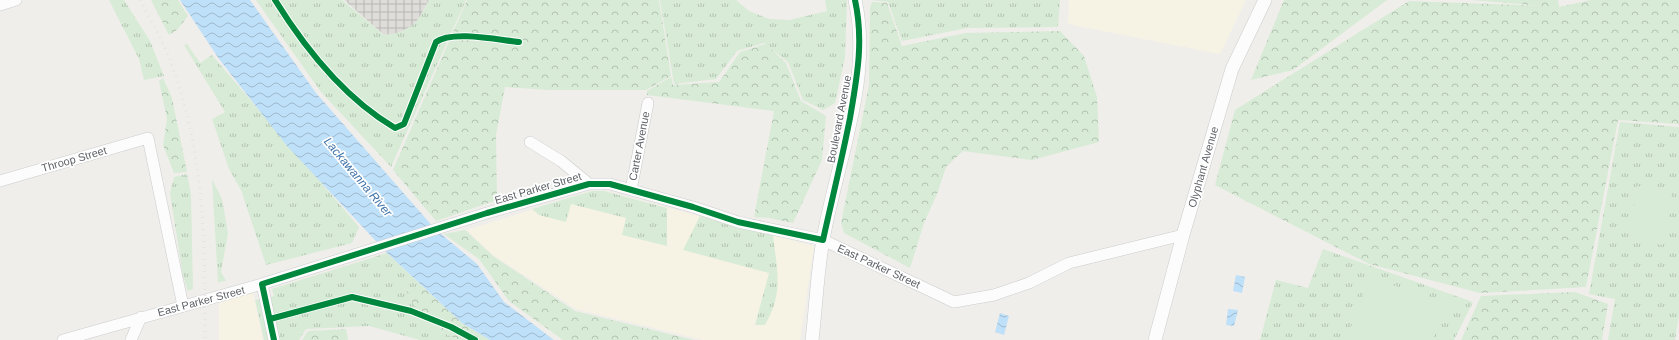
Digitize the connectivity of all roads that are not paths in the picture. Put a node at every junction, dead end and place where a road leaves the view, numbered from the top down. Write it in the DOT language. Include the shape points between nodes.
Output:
graph roads {
  1 [pos="16,0"];
  2 [pos="855,0"];
  3 [pos="1265,0"];
  4 [pos="0,5"];
  5 [pos="648,103"];
  6 [pos="530,142"];
  7 [pos="0,181"];
  8 [pos="589,184"];
  9 [pos="631,190"];
  10 [pos="1183,235"];
  11 [pos="823,240"];
  12 [pos="262,284"];
  13 [pos="183,306"];
  14 [pos="141,317"];
  15 [pos="63,340"];
  16 [pos="131,340"];
  17 [pos="274,340"];
  18 [pos="812,340"];
  19 [pos="1155,340"];
  1 -- 4 [label="street"];
  2 -- 11 [label="street, Boulevard Avenue" via="861,48 844,148"];
  3 -- 10 [label="street, Olyphant Avenue" via="1232,69"];
  5 -- 9 [label="street, Carter Avenue"];
  6 -- 8 [label="street" via="561,161"];
  7 -- 13 [label="street, Throop Street" via="148,138"];
  8 -- 9 [label="street, East Parker Street" via="610,184"];
  8 -- 12 [label="street, East Parker Street" via="487,213"];
  9 -- 11 [label="street, East Parker Street" via="738,222"];
  10 -- 11 [label="street, East Parker Street" via="1069,263 1029,283 994,295 954,302"];
  10 -- 19 [label="street, Olyphant Avenue"];
  11 -- 18 [label="street, Boulevard Avenue"];
  12 -- 13 [label="street, East Parker Street"];
  12 -- 17 [label="street"];
  13 -- 14 [label="street, East Parker Street"];
  14 -- 15 [label="street, East Parker Street"];
  14 -- 16 [label="street"];
}
